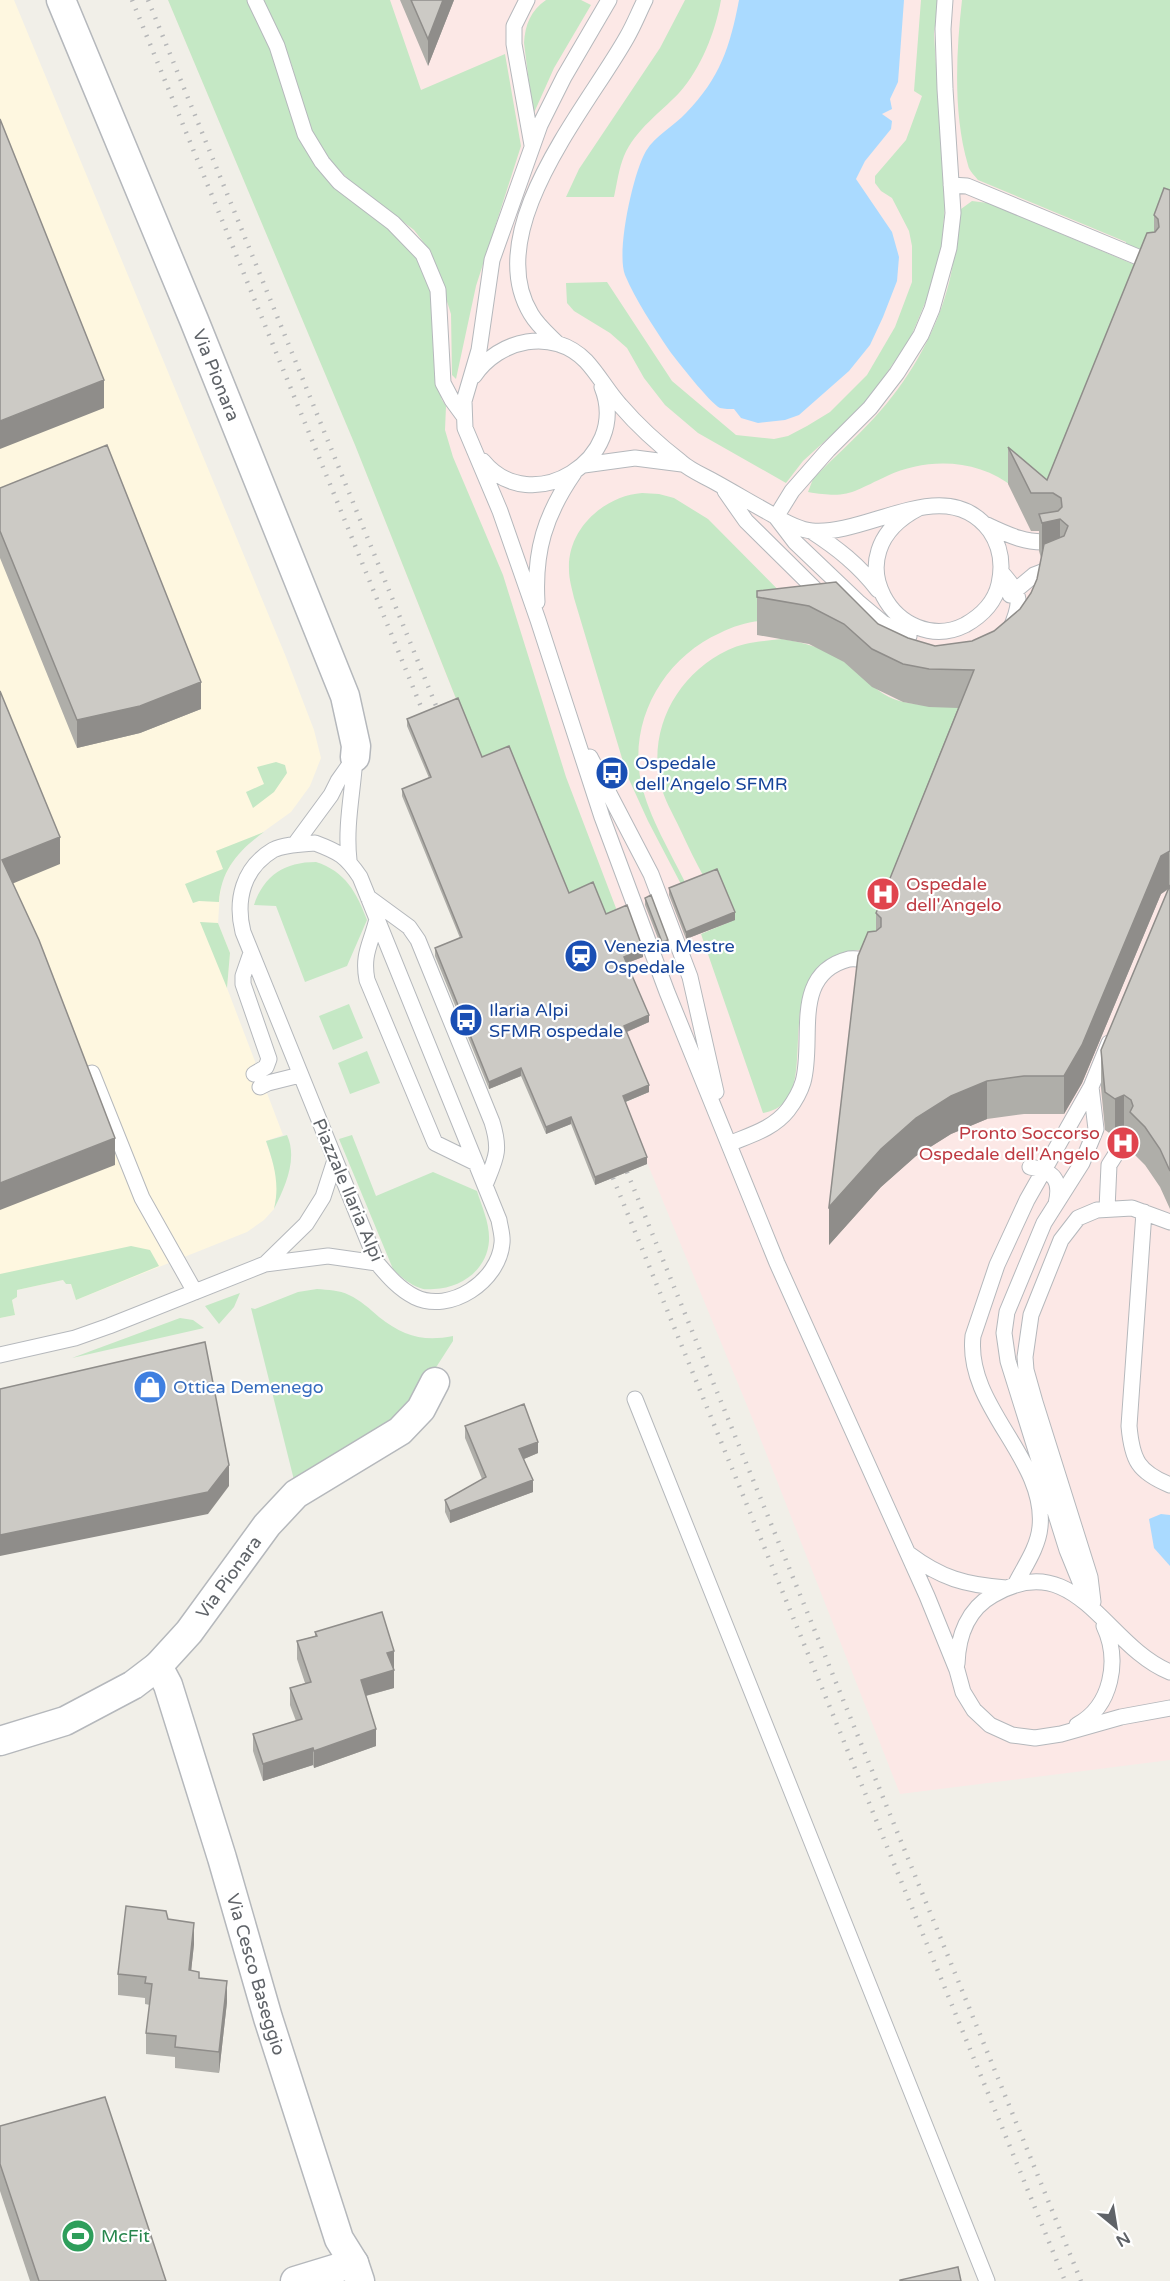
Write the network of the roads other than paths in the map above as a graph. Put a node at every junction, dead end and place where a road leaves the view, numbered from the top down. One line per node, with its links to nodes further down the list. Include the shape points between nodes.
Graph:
1 (61, 0): 37 (street, Via Pionara, via 345,696)
2 (255, 0): 13 (lane, via 277,46 305,134 322,162 339,182 393,223 423,254 438,290 443,383)
3 (527, 0): 7 (lane, via 514,26 514,44)
4 (609, 0): 7 (lane, via 564,77)
5 (645, 0): 10 (lane, via 627,37 539,180 520,237 522,294 530,313)
6 (945, 0): 8 (lane)
7 (532, 147): 12 (lane, via 492,260 479,350)
8 (951, 185): 9 (lane, via 967,186); 19 (lane, via 949,248 921,335 870,408 792,491)
9 (1150, 262)
10 (558, 344): 11 (lane, via 586,361); 12 (lane, via 525,341 506,347 481,365)
11 (599, 379): 15 (lane, via 639,425); 16 (lane, via 605,395 606,427 602,440)
12 (470, 383): 13 (lane)
13 (463, 415): 14 (lane)
14 (470, 443): 16 (lane, via 485,464 513,481 551,482); 30 (lane, via 500,511)
15 (682, 464): 16 (lane, via 635,458); 17 (lane)
16 (579, 469): 30 (lane, via 553,506 542,536 537,561)
17 (722, 486): 19 (lane); 27 (lane, via 746,521)
18 (919, 508): 20 (lane, via 955,507); 21 (lane); 26 (lane, via 902,516 881,543 876,576)
19 (776, 517): 21 (lane); 33 (lane, via 795,542 858,602)
20 (984, 524): 22 (lane, via 1012,537 1041,543); 24 (lane, via 994,537)
21 (811, 531): 26 (lane, via 849,558)
22 (1053, 541)
23 (1058, 566): 25 (lane, via 1034,575)
24 (1002, 573): 25 (lane); 29 (lane, via 991,603)
25 (1017, 590): 29 (lane); 34 (lane, via 1018,611 1009,633)
26 (882, 595): 28 (lane)
27 (839, 612)
28 (895, 613): 31 (lane); 33 (lane)
29 (978, 617): 31 (lane, via 963,626)
30 (538, 620): 36 (lane)
31 (927, 630): 33 (lane)
32 (872, 632): 33 (lane, via 888,638)
33 (909, 636): 35 (lane)
34 (998, 645)
35 (919, 652)
36 (568, 715): 48 (lane, via 646,936); 48 (lane, via 651,874 690,977)
37 (355, 757): 38 (lane); 39 (lane, Via Pionara, via 347,826)
38 (294, 844): 39 (lane, Piazzale Ilaria Alpi, via 315,843); 42 (lane, Piazzale Ilaria Alpi, via 274,850 246,877 239,916)
39 (348, 860): 40 (lane, Piazzale Ilaria Alpi)
40 (368, 897): 41 (lane, Piazzale Ilaria Alpi); 53 (lane, via 409,927 418,940 488,1112 497,1136 498,1153)
41 (377, 920): 51 (lane, Piazzale Ilaria Alpi); 51 (lane, via 365,954 371,991 435,1143)
42 (251, 952): 46 (lane, Piazzale Ilaria Alpi); 46 (lane, via 243,984 269,1059 257,1081)
43 (872, 960): 48 (lane, via 850,959 829,969 813,986 803,1080 797,1096 788,1110 767,1128)
44 (1113, 1034): 47 (lane)
45 (92, 1073): 60 (lane, via 142,1198)
46 (300, 1076): 50 (lane, Piazzale Ilaria Alpi)
47 (1091, 1087): 52 (lane); 54 (lane, via 1096,1129 1082,1163)
48 (727, 1140): 65 (lane, via 806,1328)
49 (1123, 1143): 55 (lane, via 1109,1165)
50 (335, 1160): 58 (lane, Piazzale Ilaria Alpi); 59 (lane, via 323,1197 306,1224)
51 (476, 1163): 53 (lane, Piazzale Ilaria Alpi)
52 (1037, 1169): 54 (lane, via 1052,1175 1057,1184); 66 (lane, via 993,1274 972,1347 982,1389 1033,1484 1039,1508 1036,1544)
53 (485, 1185): 58 (lane, Piazzale Ilaria Alpi, via 499,1220 502,1244 487,1277 475,1288 438,1302 417,1298 397,1286)
54 (1056, 1204): 67 (lane, via 1018,1283 1004,1333 1008,1361 1067,1550)
55 (1107, 1209): 56 (lane, via 1132,1208); 67 (lane, via 1078,1218 1060,1240 1031,1316 1025,1357 1035,1402 1090,1577)
56 (1144, 1212): 57 (lane); 64 (lane, via 1129,1426 1137,1463 1150,1476)
57 (1170, 1222)
58 (377, 1263): 59 (lane, via 328,1256)
59 (265, 1264): 60 (lane)
60 (195, 1292): 61 (lane, via 75,1338)
61 (0, 1355)
62 (435, 1382): 68 (street, Via Pionara, via 421,1409 400,1431 296,1494 267,1525 189,1632)
63 (634, 1399): 76 (lane)
64 (1170, 1485)
65 (908, 1553): 66 (lane, via 952,1579 975,1585); 69 (lane)
66 (1010, 1586): 67 (lane, via 1040,1582 1061,1586); 69 (lane, via 987,1599 972,1614 957,1647)
67 (1095, 1611): 70 (lane, via 1140,1654); 72 (lane, via 1110,1639 1112,1676 1096,1709)
68 (158, 1666): 73 (street, Via Pionara, via 133,1685 74,1716); 74 (street, Via Cesco Baseggio, via 168,1685 339,2239)
69 (957, 1670): 72 (lane, via 968,1701 990,1725 1012,1735 1035,1738)
70 (1170, 1672)
71 (1170, 1708): 72 (lane)
72 (1061, 1734)
73 (0, 1741)
74 (357, 2272): 75 (street)
75 (296, 2281)
76 (987, 2281)

